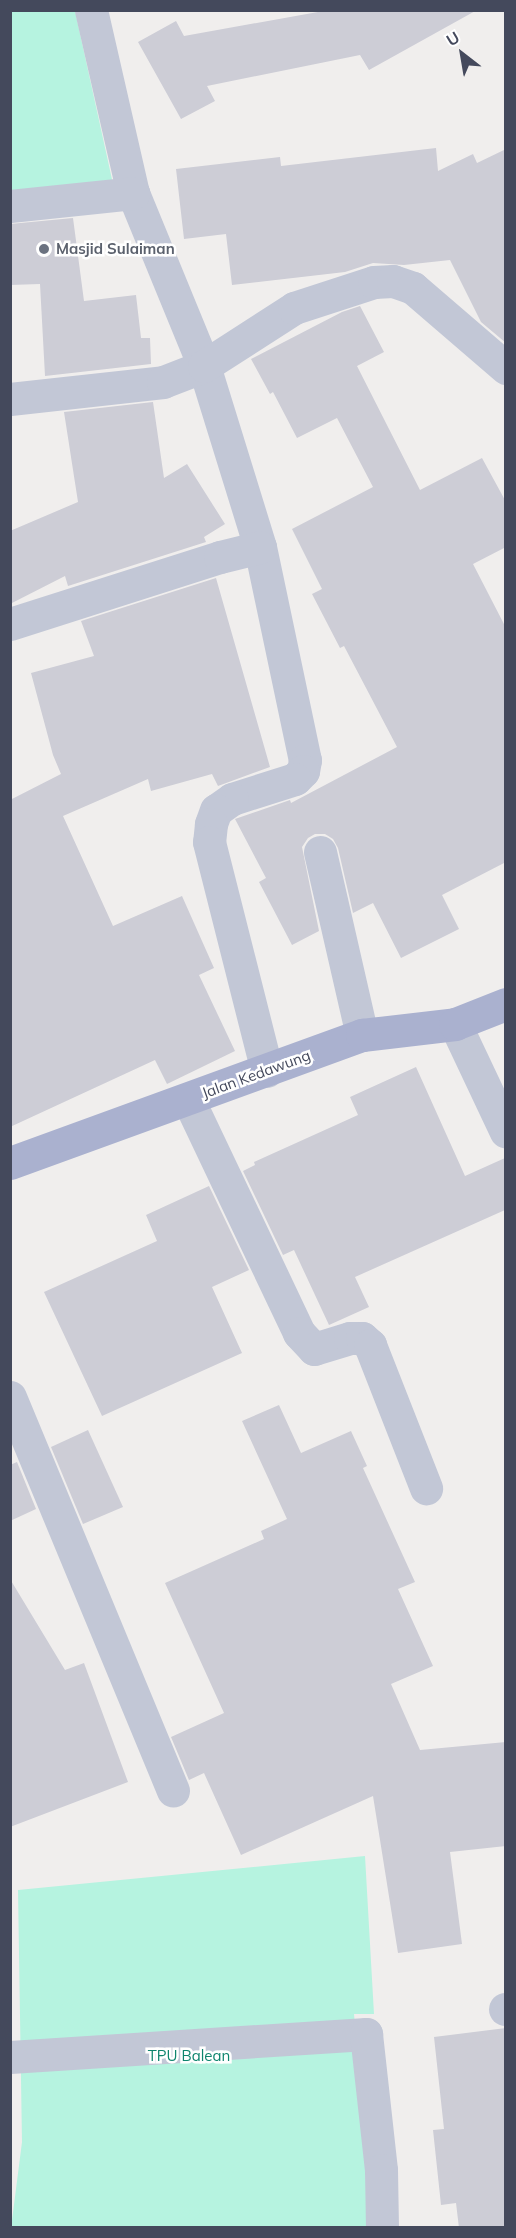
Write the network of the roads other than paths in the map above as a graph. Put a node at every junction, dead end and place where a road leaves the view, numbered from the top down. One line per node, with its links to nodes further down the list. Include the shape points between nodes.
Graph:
1 (91, 10): 2 (street)
2 (134, 193): 3 (street); 4 (street)
3 (10, 206)
4 (204, 366): 5 (street, via 294,308 374,282 393,281 413,288); 6 (street, via 163,382); 7 (street)
5 (506, 368)
6 (10, 399)
7 (260, 547): 8 (street); 13 (street, via 305,760 303,771 295,779 232,799 216,810 209,842)
8 (10, 624)
9 (320, 852): 12 (street)
10 (506, 1004): 11 (main road, Jalan Kedawung)
11 (455, 1024): 12 (main road, Jalan Kedawung); 15 (street)
12 (362, 1035): 13 (main road, Jalan Kedawung)
13 (267, 1071): 14 (main road, Jalan Kedawung)
14 (188, 1099): 16 (main road, Jalan Kedawung); 18 (street, via 298,1333 314,1349 350,1338 362,1338 370,1345)
15 (506, 1132)
16 (10, 1163)
17 (10, 1397): 19 (street)
18 (426, 1488)
19 (173, 1791)
20 (10, 2057): 21 (street, via 366,2034 381,2170)
21 (382, 2228)

